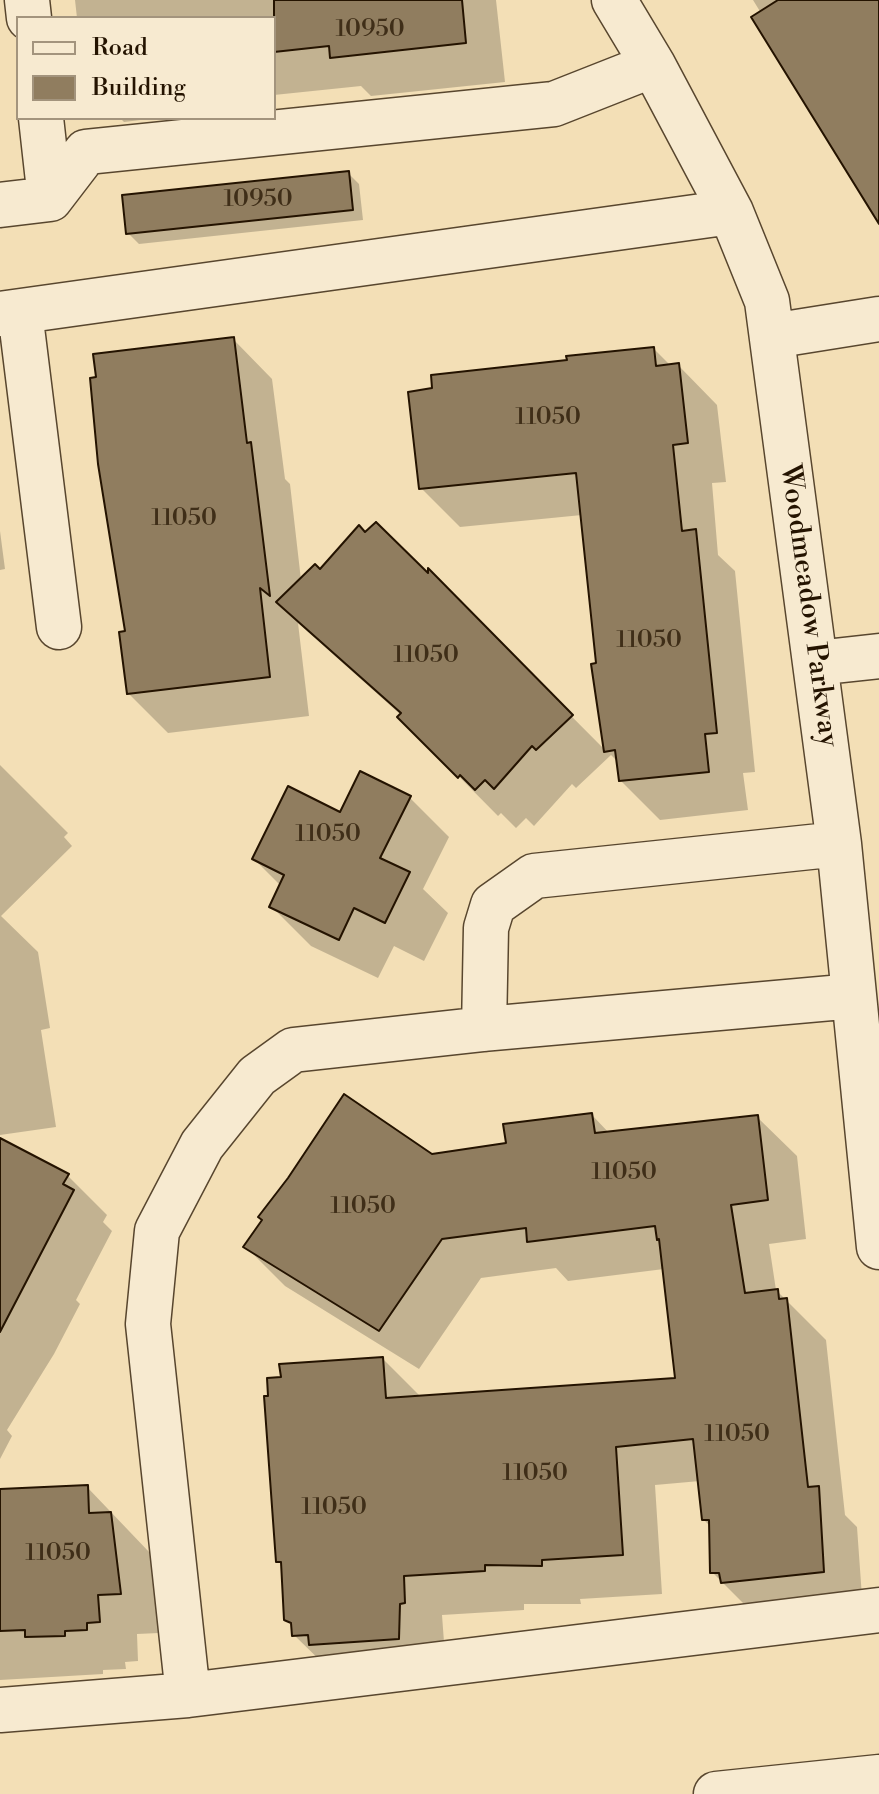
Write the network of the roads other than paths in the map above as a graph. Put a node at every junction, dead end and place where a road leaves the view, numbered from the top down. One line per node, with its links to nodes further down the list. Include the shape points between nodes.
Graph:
1 (614, 0): 2 (street, Woodmeadow Parkway)
2 (653, 65): 4 (street, via 554,104 86,152); 6 (street, Woodmeadow Parkway)
3 (41, 120): 4 (street)
4 (50, 199): 5 (street)
5 (0, 205)
6 (731, 212): 7 (street); 9 (street, Woodmeadow Parkway, via 767,301)
7 (10, 313): 10 (street)
8 (879, 319): 9 (street)
9 (772, 336): 12 (street, Woodmeadow Parkway)
10 (59, 627)
11 (879, 656): 12 (street)
12 (816, 663): 13 (street, Woodmeadow Parkway)
13 (839, 844): 14 (street, Woodmeadow Parkway); 15 (street, via 534,876 493,905 486,928)
14 (854, 996): 15 (street); 16 (street, Woodmeadow Parkway)
15 (484, 1029): 18 (street, via 293,1050 257,1076 202,1145 157,1231 148,1324)
16 (879, 1247)
17 (879, 1610): 18 (street)
18 (188, 1695): 19 (street)
19 (0, 1710)
20 (879, 1777): 21 (street)
21 (716, 1794)

